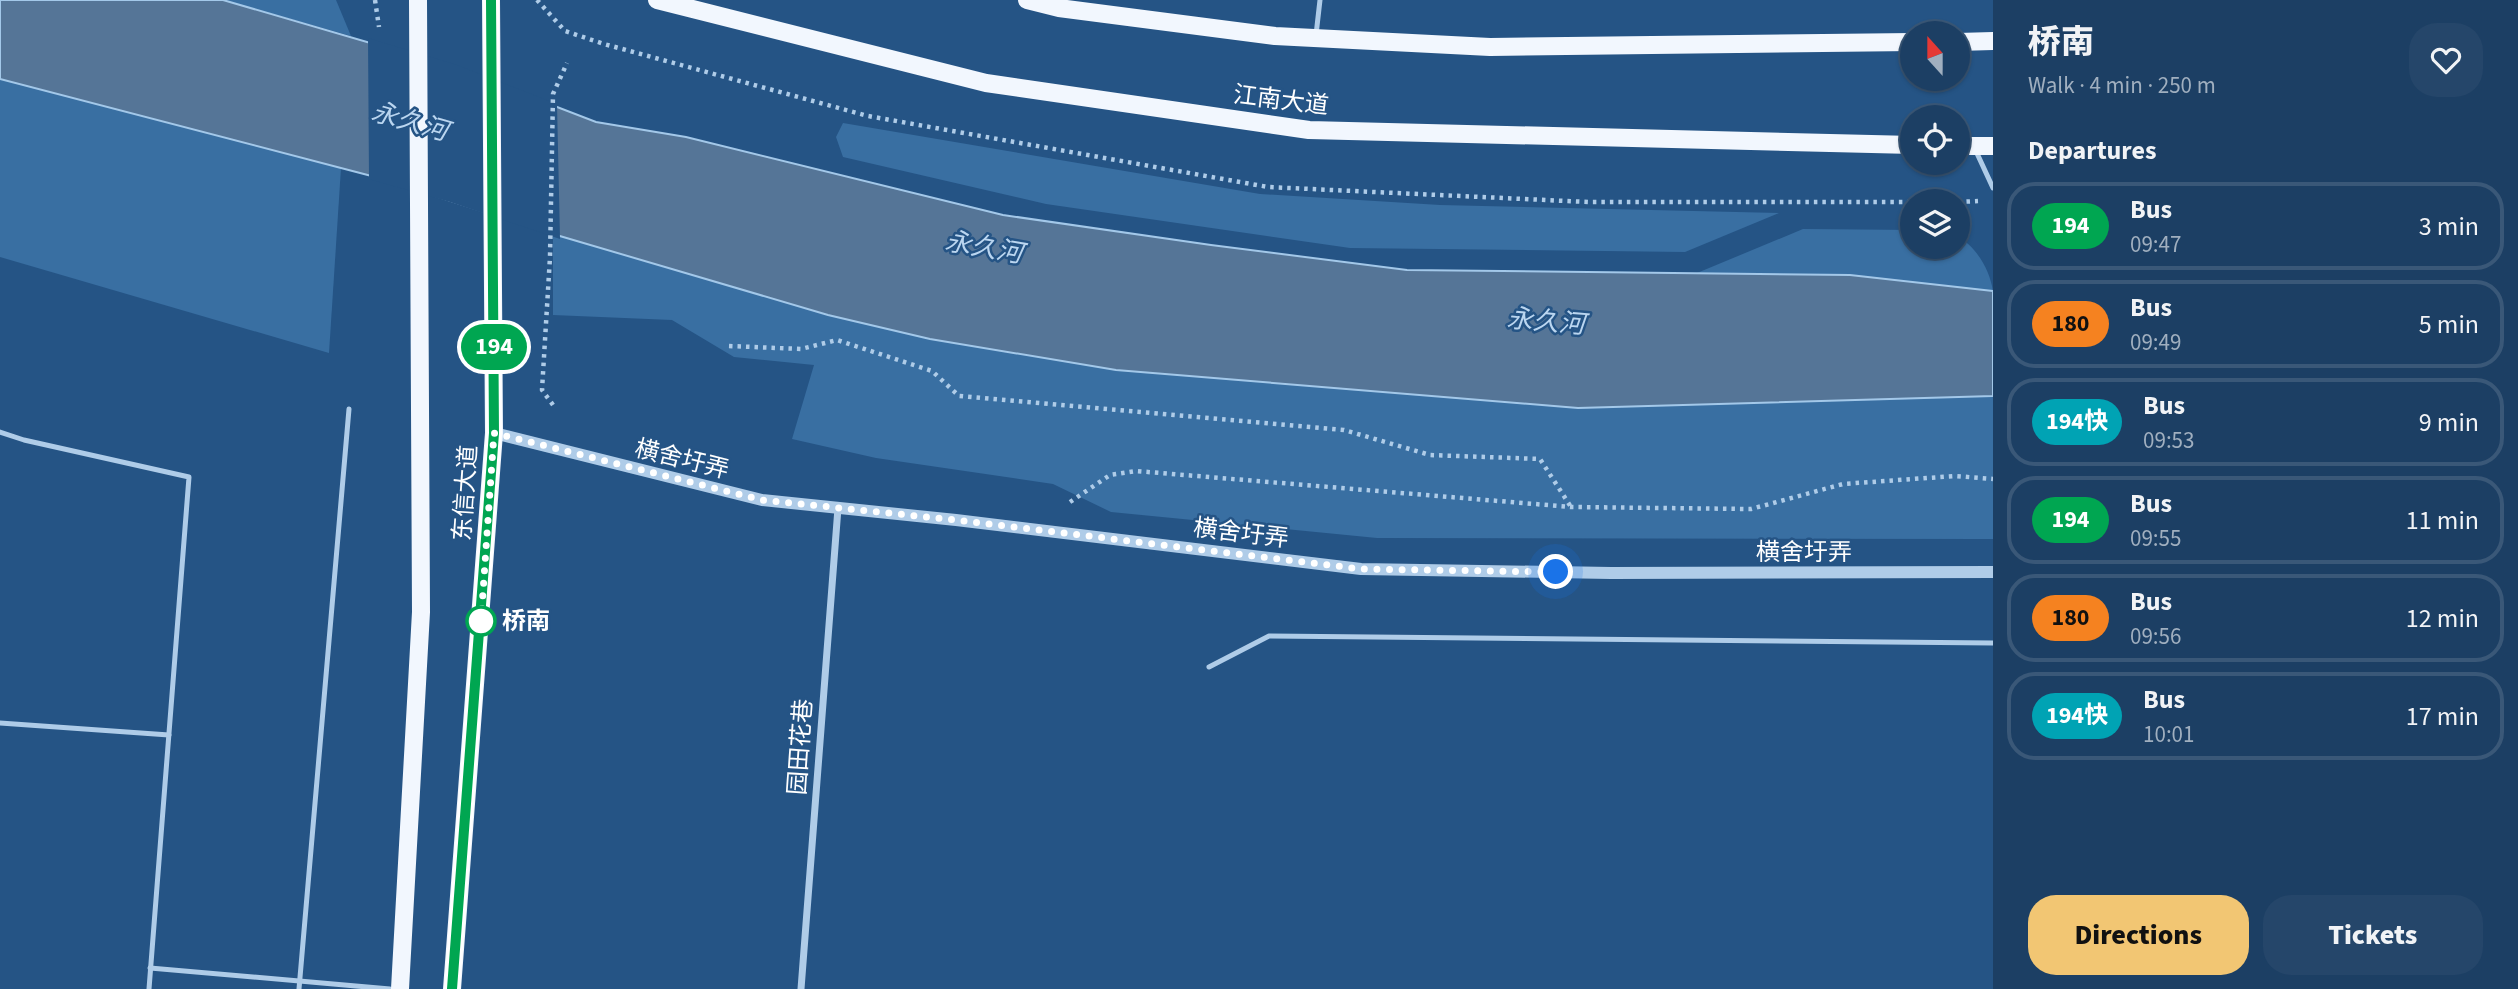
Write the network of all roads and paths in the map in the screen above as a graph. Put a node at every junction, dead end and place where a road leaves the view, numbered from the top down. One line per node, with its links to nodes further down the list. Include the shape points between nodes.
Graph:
1 (375, 0): 8 (path)
2 (418, 0): 39 (main road, 东信大道, via 421,612)
3 (491, 0): 24 (main road, 东信大道)
4 (537, 0): 19 (path, via 565,31 869,116 1268,187 1588,202)
5 (657, 0): 14 (main road, 江南大道, via 986,83 1309,130)
6 (1027, 0): 9 (main road, via 1059,8)
7 (1320, 0): 9 (lane)
8 (379, 27)
9 (1315, 38): 11 (main road, via 1490,47)
10 (1993, 41): 12 (main road)
11 (1900, 42)
12 (1970, 42)
13 (567, 63): 21 (path, via 553,94 542,390)
14 (1900, 145)
15 (1970, 146): 16 (main road)
16 (1993, 146)
17 (1970, 152): 18 (lane)
18 (1993, 188)
19 (1900, 202)
20 (729, 346): 27 (path, via 801,349 837,340 932,371 959,396 1344,430 1430,455 1540,459)
21 (554, 405)
22 (349, 409): 35 (lane)
23 (0, 432): 33 (lane, via 189,477)
24 (494, 433): 28 (street, 横舍圩弄, via 762,500); 40 (main road, 东信大道)
25 (1993, 479): 27 (path, via 1955,476 1843,484 1751,509)
26 (1070, 502): 27 (path, via 1110,475 1136,471)
27 (1572, 507)
28 (838, 508): 29 (street, 横舍圩弄, via 1361,569); 41 (street, 园田花巷)
29 (1993, 572)
30 (1993, 643): 31 (lane, via 1269,636)
31 (1209, 667)
32 (0, 723): 33 (lane)
33 (169, 735): 34 (lane)
34 (150, 968): 35 (lane); 36 (lane)
35 (299, 981): 37 (lane); 38 (lane)
36 (149, 989)
37 (299, 989)
38 (390, 989)
39 (400, 989)
40 (452, 989)
41 (802, 989)

